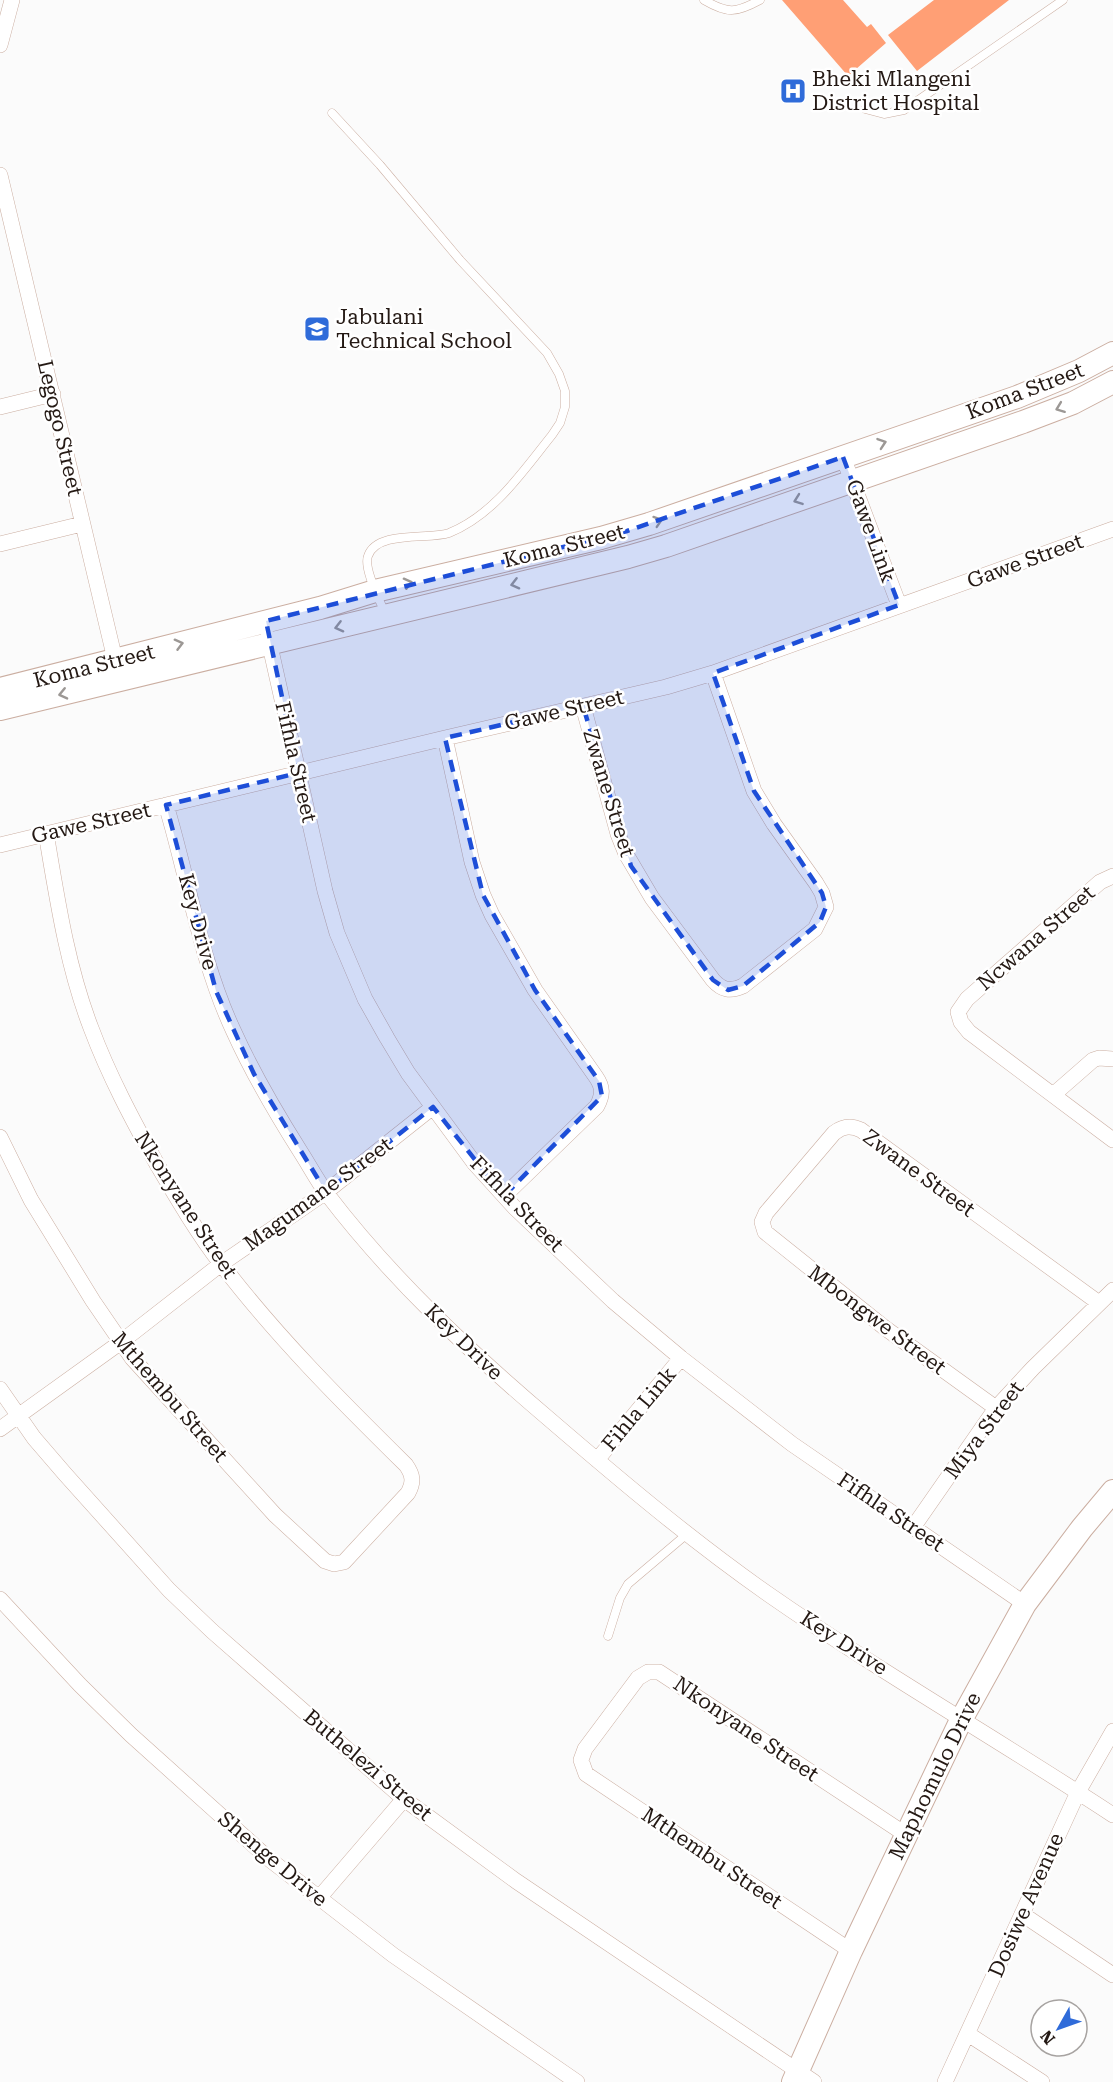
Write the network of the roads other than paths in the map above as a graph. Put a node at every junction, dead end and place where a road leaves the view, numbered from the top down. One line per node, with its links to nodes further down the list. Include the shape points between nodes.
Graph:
1 (12, 0): 5 (street)
2 (704, 0): 3 (lane, via 731,12)
3 (760, 0)
4 (1063, 0): 6 (lane, via 904,110 884,114)
5 (0, 45)
6 (866, 109)
7 (332, 113): 18 (lane, via 547,353 565,391 565,407 552,435 480,516 448,533 407,536 371,551 367,561)
8 (0, 174): 11 (street, Legogo Street)
9 (1113, 353): 13 (main road, Koma Street, one-way to 9, via 1017,397)
10 (1113, 382): 14 (main road, Koma Street, one-way to 14, via 1023,422)
11 (53, 394): 12 (street); 15 (street, Legogo Street)
12 (0, 407)
13 (843, 457): 14 (street, Gawe Link); 18 (main road, Koma Street, one-way to 13, via 627,531)
14 (853, 480): 19 (street, Gawe Link); 20 (main road, Koma Street, one-way to 20, via 637,554)
15 (82, 524): 17 (street); 23 (street, Legogo Street)
16 (1113, 529): 19 (street, Gawe Street)
17 (0, 544)
18 (375, 591): 20 (lane); 21 (main road, Koma Street)
19 (899, 605): 24 (street, Gawe Street)
20 (386, 615): 22 (main road, Koma Street, one-way to 22)
21 (266, 621): 22 (street, Fifhla Street); 23 (main road, Koma Street, one-way to 21)
22 (269, 644): 23 (main road, Koma Street); 29 (street, Fifhla Street)
23 (117, 671): 25 (main road, Koma Street); 27 (main road, Koma Street, one-way to 27)
24 (713, 673): 26 (street, Gawe Street); 26 (street, Zwane Street, via 754,791 816,883 826,908 815,929 742,986 728,990 712,980 631,866 618,834)
25 (0, 688)
26 (583, 706): 28 (street, Gawe Street)
27 (0, 709)
28 (444, 738): 29 (street, Gawe Street); 40 (street, via 472,862 492,915 535,990 602,1089 597,1106)
29 (298, 773): 30 (street, Gawe Street); 36 (street, Fifhla Street, via 337,933 365,999 408,1073)
30 (166, 805): 31 (street, Gawe Street); 39 (street, Key Drive, via 216,991 254,1074)
31 (46, 833): 32 (street, Gawe Street); 42 (street, Nkonyane Street, via 68,946 90,1026 130,1117)
32 (0, 845)
33 (1113, 876): 35 (street, Ncwana Street, via 1100,882 959,1008 958,1017 969,1032)
34 (1113, 1059): 35 (street, via 1093,1060)
35 (1053, 1095): 38 (street)
36 (433, 1107): 39 (street, Magumane Street); 40 (street, Fifhla Street)
37 (0, 1137): 45 (street, Mthembu Street, via 31,1200)
38 (1113, 1140)
39 (326, 1192): 42 (street, Magumane Street); 51 (street, Key Drive, via 441,1322)
40 (504, 1196): 46 (street, Fifhla Street, via 613,1302)
41 (763, 1228): 44 (street, Zwane Street, via 766,1213 834,1133 855,1127); 48 (street, Mbongwe Street, via 774,1241 885,1328)
42 (221, 1264): 45 (street, Magumane Street); 55 (street, Nkonyane Street, via 270,1323 412,1475 408,1493)
43 (1113, 1290): 44 (street, Miya Street)
44 (1099, 1303): 48 (street, Miya Street)
45 (120, 1342): 49 (street, Magumane Street); 55 (street, Mthembu Street, via 275,1515 325,1562)
46 (681, 1358): 51 (street, Fihla Link); 53 (street, Fifhla Street, via 801,1450)
47 (0, 1389): 49 (street, Buthelezi Street)
48 (996, 1408): 53 (street, Miya Street)
49 (17, 1415): 50 (street, Magumane Street); 63 (street, Buthelezi Street, via 169,1590)
50 (0, 1429)
51 (597, 1460): 54 (street, Key Drive)
52 (1113, 1491): 57 (main road, Maphomulo Drive)
53 (914, 1526): 57 (street, Fifhla Street)
54 (687, 1534): 58 (lane, via 628,1584); 59 (street, Key Drive, via 769,1595)
55 (338, 1564)
56 (0, 1599): 66 (street, Shenge Drive, via 131,1735)
57 (1025, 1604): 59 (main road, Maphomulo Drive)
58 (608, 1636)
59 (961, 1719): 62 (street, Key Drive); 65 (main road, Maphomulo Drive)
60 (1113, 1731): 62 (street, Dosiwe Avenue)
61 (581, 1760): 65 (street, Nkonyane Street, via 635,1681 648,1672 659,1672); 68 (street, Mthembu Street, via 582,1768 590,1776)
62 (1078, 1792): 64 (street, Key Drive); 67 (street, Dosiwe Avenue)
63 (404, 1799): 66 (street); 71 (street, Buthelezi Street)
64 (1113, 1815)
65 (905, 1834): 68 (main road, Maphomulo Drive)
66 (318, 1898): 72 (street, Shenge Drive, via 393,1955)
67 (1022, 1914): 69 (street); 70 (street, Dosiwe Avenue)
68 (851, 1951): 71 (main road, Maphomulo Drive)
69 (1113, 1975)
70 (968, 2034): 73 (street, Dosiwe Avenue); 74 (street)
71 (802, 2078)
72 (577, 2082)
73 (945, 2082)
74 (1042, 2082)

